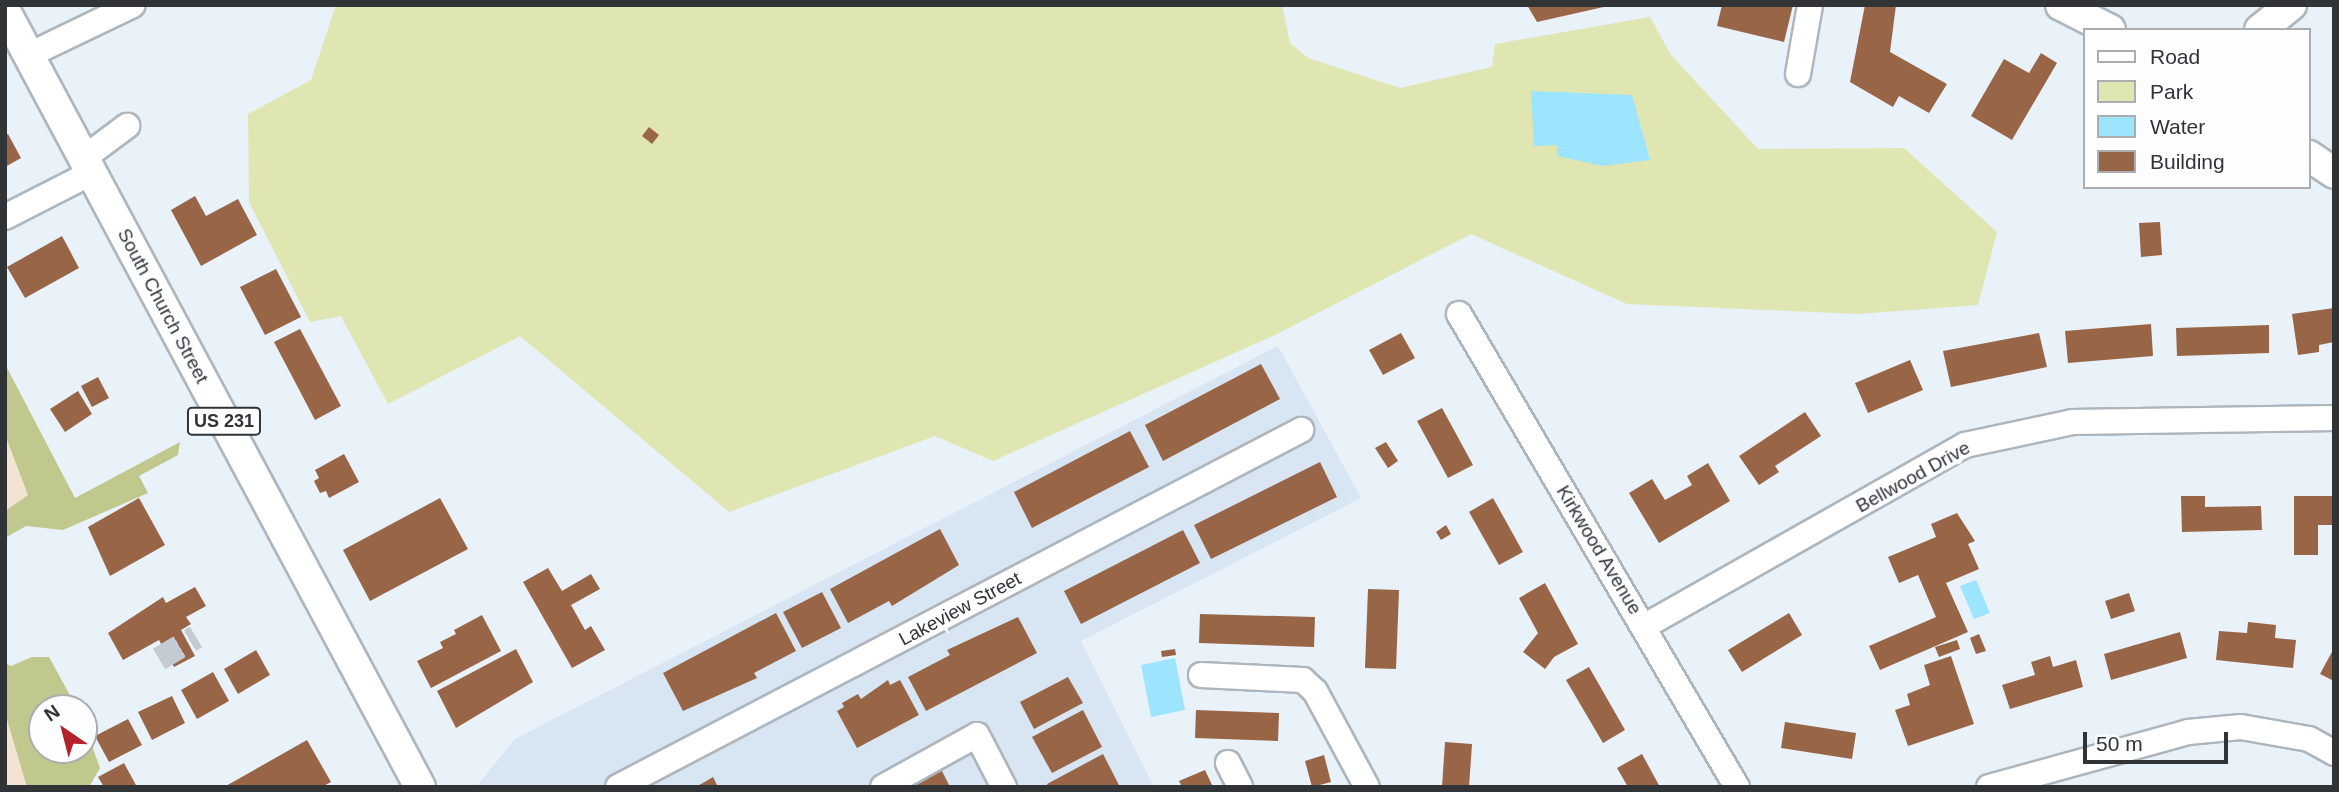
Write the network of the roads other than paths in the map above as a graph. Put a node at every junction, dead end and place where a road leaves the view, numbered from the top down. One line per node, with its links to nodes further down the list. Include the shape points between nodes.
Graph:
1 (133, 5): 8 (street)
2 (1810, 5): 9 (street)
3 (2061, 5): 6 (main road)
4 (2291, 5): 7 (main road)
5 (5, 11): 8 (main road, South Church Street / US 231)
6 (2106, 28)
7 (2262, 28)
8 (29, 55): 12 (main road, South Church Street / US 231)
9 (1798, 74)
10 (127, 126): 12 (street)
11 (2311, 157): 13 (main road)
12 (87, 166): 14 (street); 22 (main road, South Church Street / US 231)
13 (2334, 173)
14 (5, 217)
15 (1459, 314): 18 (street, Kirkwood Avenue)
16 (2334, 418): 18 (street, Bellwood Drive, via 2072,422 1965,445)
17 (1301, 430): 23 (street, Lakeview Street)
18 (1645, 626): 28 (street, Kirkwood Avenue)
19 (1201, 675): 27 (street, via 1303,680 1315,691)
20 (2334, 753): 29 (street, via 2309,739 2241,727 2188,732)
21 (1228, 763): 26 (street)
22 (420, 787)
23 (618, 787)
24 (883, 787): 25 (street, via 977,735)
25 (1004, 787)
26 (1240, 787)
27 (1367, 787)
28 (1737, 787)
29 (1989, 787)

